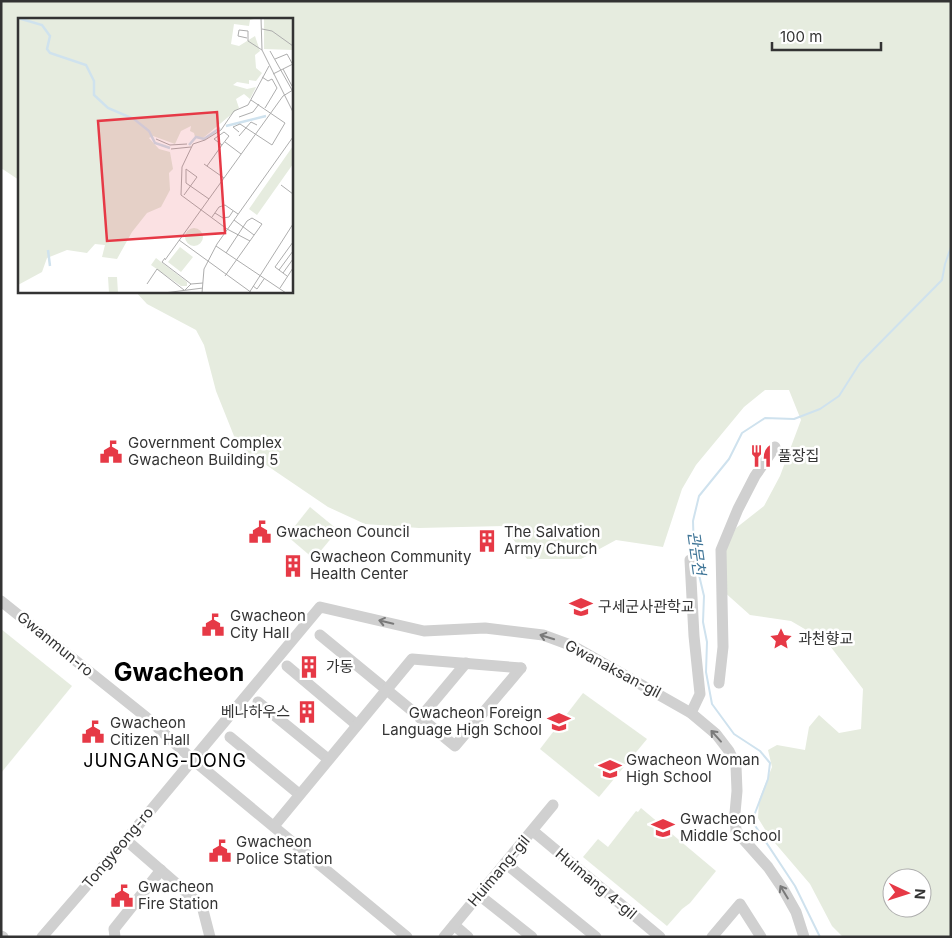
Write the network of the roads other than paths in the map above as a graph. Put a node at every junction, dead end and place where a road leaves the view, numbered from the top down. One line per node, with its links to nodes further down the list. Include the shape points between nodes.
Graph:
1 (775, 447): 7 (street, via 755,476 721,550 723,647)
2 (690, 560): 10 (street, via 700,694)
3 (1, 601): 14 (street, Gwanmun-ro, via 146,717)
4 (320, 635): 8 (street)
5 (466, 663): 8 (street, via 412,660); 11 (street); 11 (street, via 521,668 455,746)
6 (287, 666): 12 (street)
7 (719, 683)
8 (386, 690): 11 (street); 12 (street)
9 (258, 702): 15 (street)
10 (691, 713): 14 (street, Gwanaksan-gil, one-way to 14, via 573,646 543,635 485,628 424,631 320,606); 36 (street, Gwanaksan-gil, one-way to 10, via 796,912 783,889 736,831 736,766 729,751 716,734)
11 (420, 718)
12 (357, 725): 15 (street)
13 (230, 737): 16 (street)
14 (192, 759): 18 (street, Gwanmun-ro); 20 (street, Tongyeong-ro)
15 (328, 759): 16 (street)
16 (299, 794): 18 (street)
17 (553, 805): 19 (street, Huimang-gil)
18 (274, 826): 28 (street, Gwanmun-ro)
19 (533, 831): 21 (street, Huimang-gil); 33 (street, Huimang 4-gil)
20 (126, 840): 22 (street); 25 (street, Tongyeong-ro)
21 (506, 863): 23 (street, Huimang-gil); 32 (street)
22 (161, 870): 26 (street, via 114,929); 27 (street, via 202,906)
23 (479, 895): 24 (street, Huimang-gil); 31 (street)
24 (454, 925): 29 (street, Huimang-gil); 30 (street)
25 (42, 937)
26 (114, 937)
27 (210, 937)
28 (407, 937)
29 (444, 937)
30 (468, 937)
31 (532, 937)
32 (596, 937)
33 (660, 937)
34 (712, 937): 35 (street, via 740,904)
35 (761, 937)
36 (804, 937)

